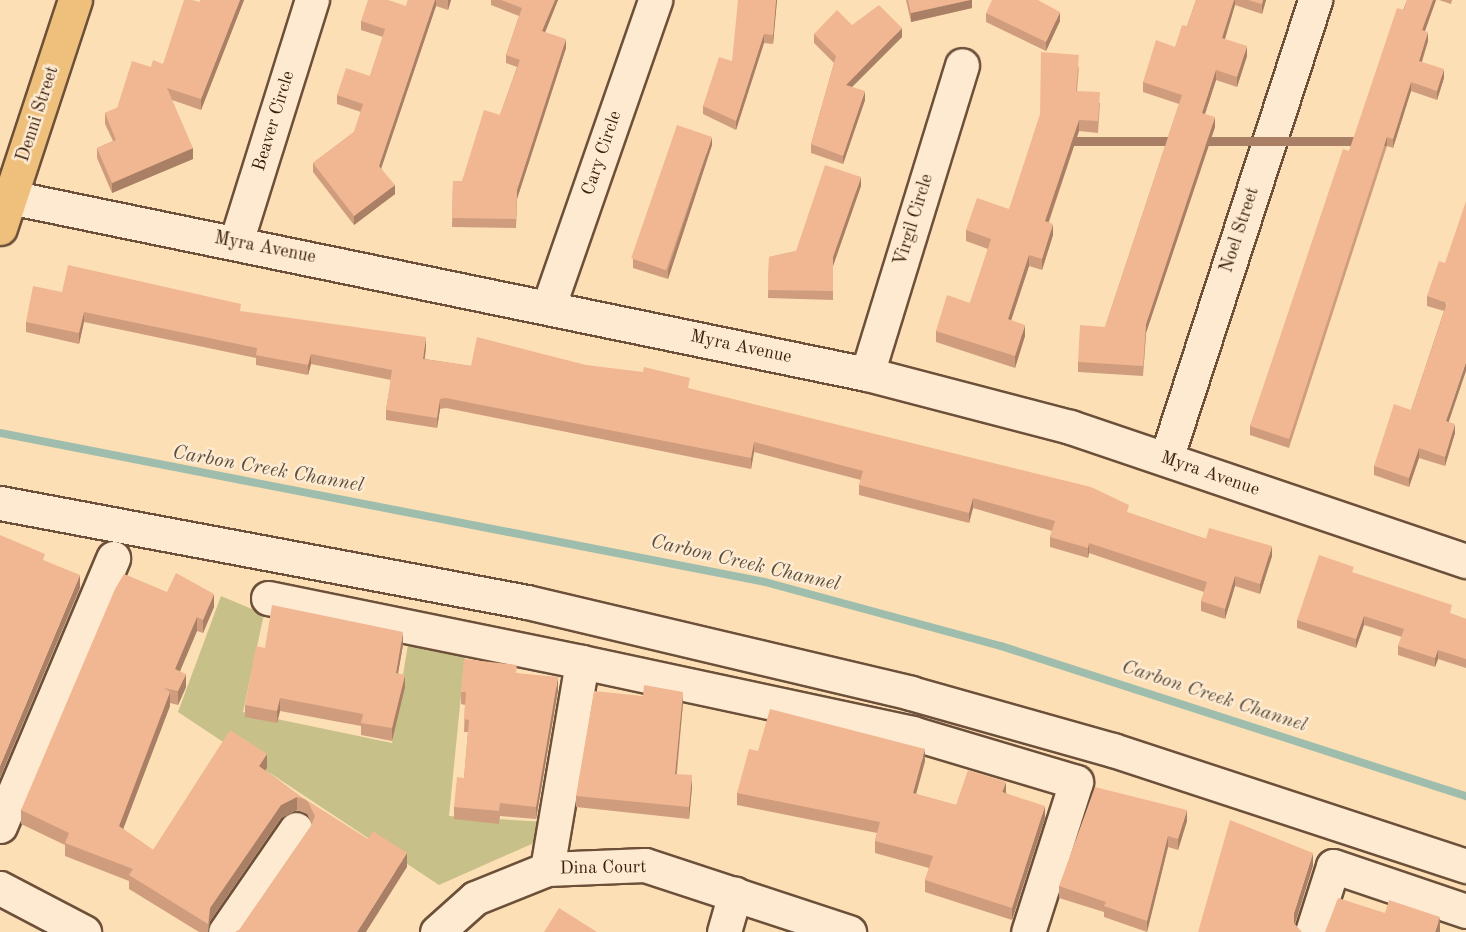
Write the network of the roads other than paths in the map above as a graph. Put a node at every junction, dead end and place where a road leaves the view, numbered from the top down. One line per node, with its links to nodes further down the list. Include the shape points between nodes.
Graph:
1 (75, 0): 6 (main road, Denni Street)
2 (312, 0): 8 (street, Beaver Circle)
3 (655, 0): 9 (street, Cary Circle)
4 (1315, 0): 11 (street, Noel Street)
5 (962, 66): 10 (street, Virgil Circle)
6 (5, 196): 7 (main road, Denni Street); 8 (street, Myra Avenue)
7 (0, 228)
8 (236, 242): 9 (street, Myra Avenue)
9 (549, 305): 10 (street, Myra Avenue)
10 (867, 374): 11 (street, Myra Avenue, via 1070,427)
11 (1166, 459): 14 (street, Myra Avenue)
12 (0, 503): 19 (street, via 527,602 910,693 1113,750)
13 (113, 558): 17 (street)
14 (1466, 561)
15 (268, 598): 16 (street)
16 (582, 662): 20 (street); 29 (street, via 912,733 1076,782)
17 (0, 826)
18 (296, 829): 25 (street)
19 (1466, 866)
20 (547, 869): 22 (street, Dina Court, via 645,865); 26 (street, Dina Court, via 475,898)
21 (0, 888): 24 (street)
22 (735, 894): 27 (street); 28 (street, Dina Court)
23 (1466, 910): 30 (street, via 1333,866)
24 (84, 932)
25 (225, 932)
26 (437, 932)
27 (724, 932)
28 (849, 932)
29 (1028, 932)
30 (1312, 932)

